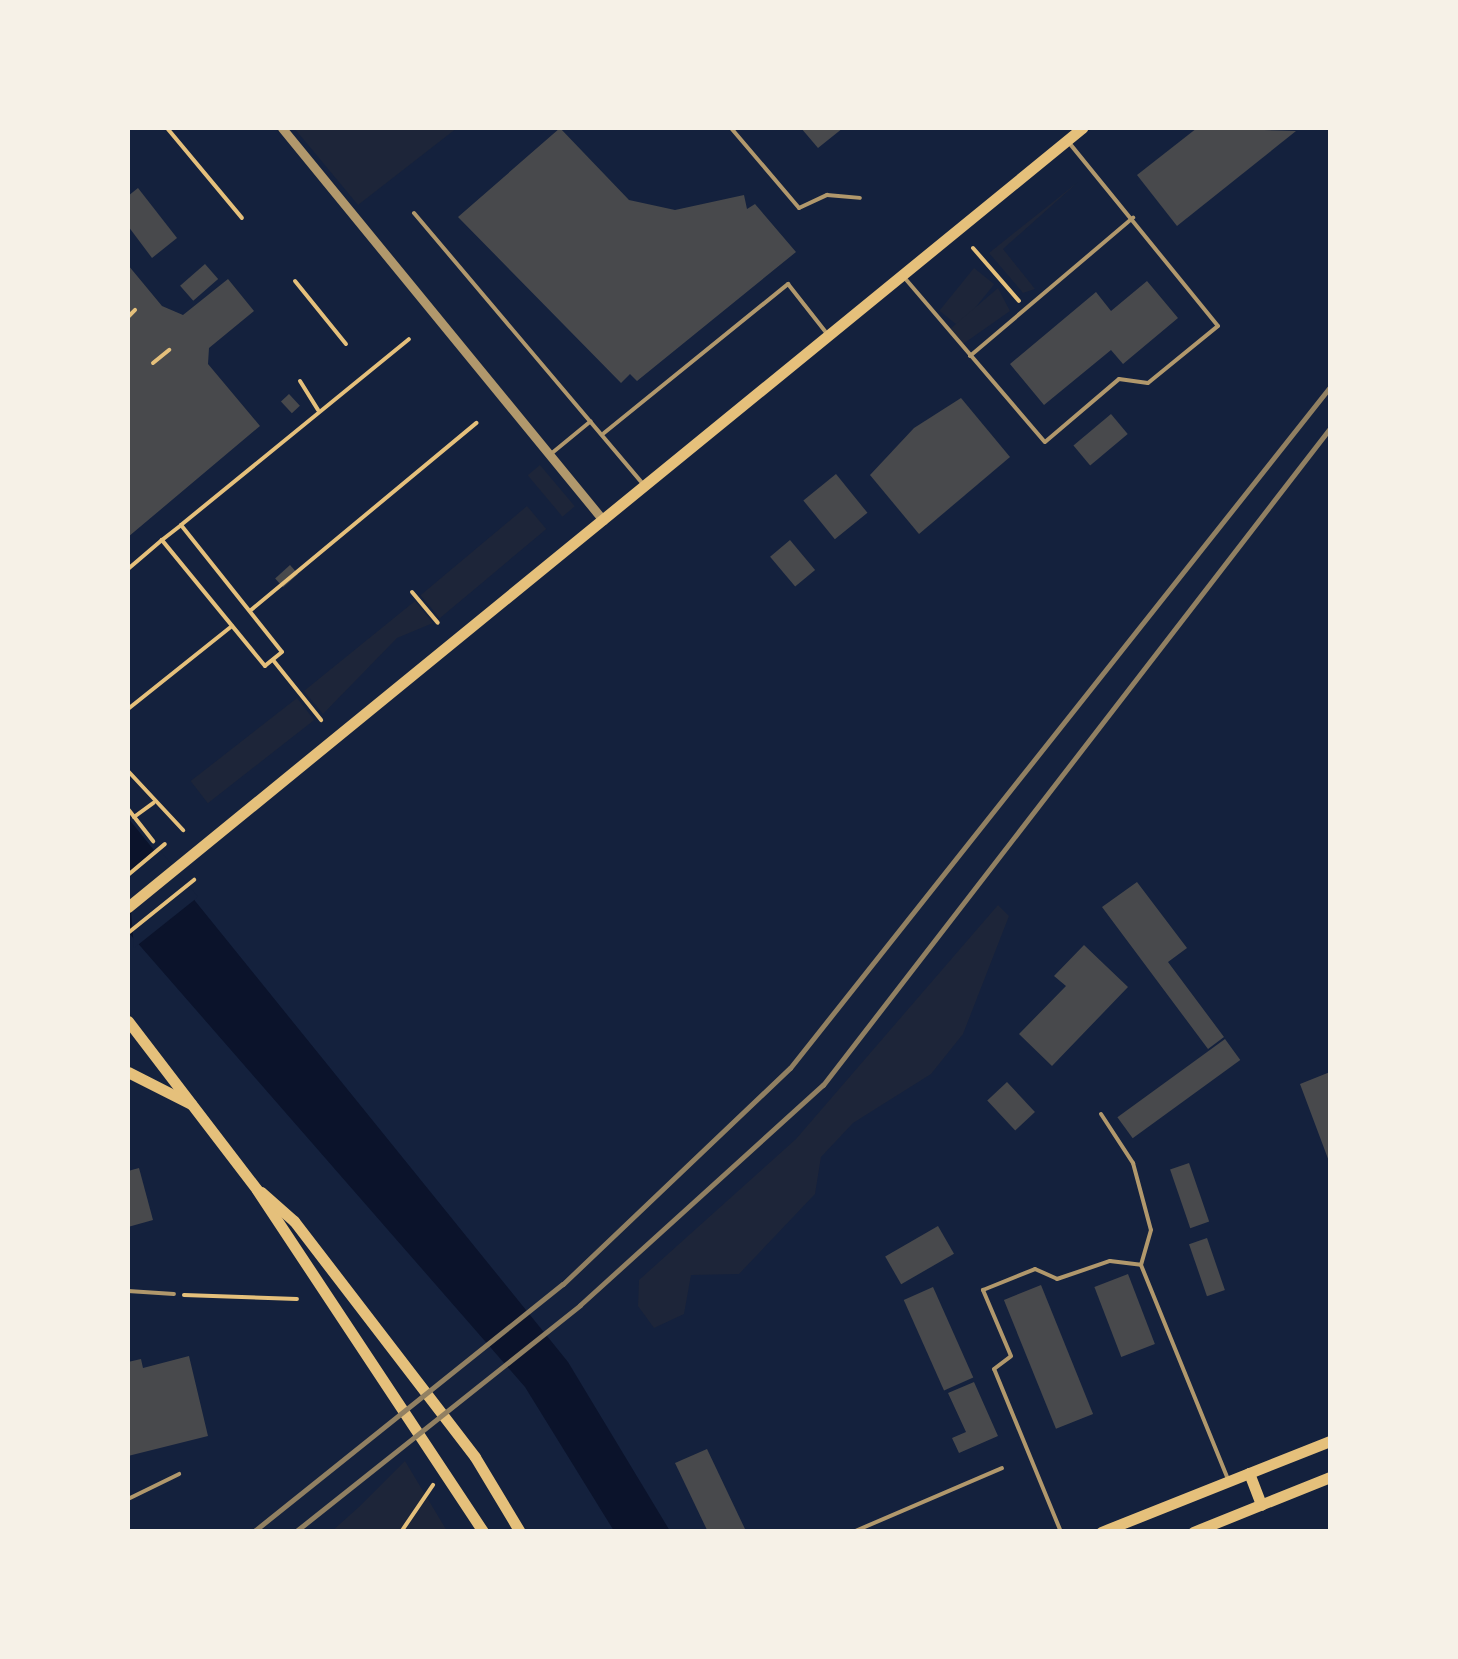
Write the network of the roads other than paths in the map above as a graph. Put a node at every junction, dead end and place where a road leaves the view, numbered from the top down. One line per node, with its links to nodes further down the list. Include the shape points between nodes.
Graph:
1 (282, 128): 13 (street)
2 (732, 128): 5 (lane, via 799,208 827,195)
3 (1082, 128): 4 (main road)
4 (1066, 140): 7 (lane); 8 (main road)
5 (860, 198)
6 (414, 213): 11 (lane)
7 (1133, 218): 10 (lane); 10 (lane, via 1218,326 1148,383 1119,379 1045,442)
8 (901, 274): 9 (main road); 10 (lane)
9 (828, 334): 12 (lane, via 788,284); 14 (main road)
10 (970, 356)
11 (591, 421): 12 (lane); 13 (lane)
12 (602, 434): 14 (lane)
13 (550, 455): 15 (street)
14 (644, 486): 15 (main road)
15 (603, 520): 16 (main road)
16 (128, 907)
17 (128, 1021): 19 (main road)
18 (128, 1072): 19 (main road)
19 (194, 1106): 21 (main road)
20 (1101, 1114): 22 (lane, via 1138,1180 1151,1230)
21 (257, 1190): 33 (main road); 34 (main road, via 294,1221 475,1457)
22 (1142, 1265): 30 (lane); 36 (lane, via 1110,1260 1058,1279 1035,1270 983,1290 1011,1356 994,1369)
23 (128, 1291): 24 (lane)
24 (174, 1294)
25 (1330, 1441): 28 (main road)
26 (1002, 1468): 35 (lane)
27 (179, 1474): 31 (lane)
28 (1249, 1474): 30 (main road); 32 (main road)
29 (1330, 1477): 32 (main road)
30 (1229, 1481): 37 (main road)
31 (128, 1499)
32 (1261, 1504): 38 (main road)
33 (483, 1532)
34 (520, 1532)
35 (852, 1532)
36 (1060, 1532)
37 (1102, 1532)
38 (1193, 1532)

